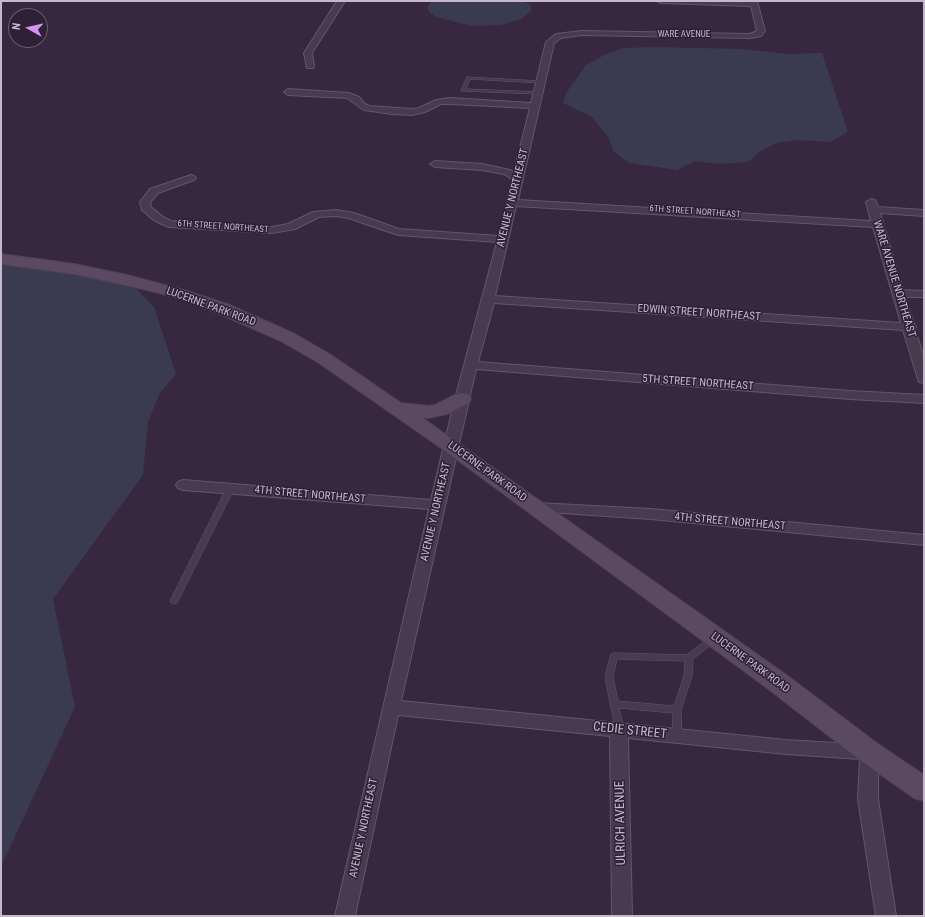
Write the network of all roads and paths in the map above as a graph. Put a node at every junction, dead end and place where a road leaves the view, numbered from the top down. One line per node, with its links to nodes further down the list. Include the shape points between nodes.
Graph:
1 (341, 1): 5 (street, via 308,53)
2 (661, 1): 3 (street)
3 (754, 2): 4 (street, WARE AVENUE, via 762,31 750,36)
4 (573, 33): 6 (street, AVENUE Y NORTHEAST, via 552,40)
5 (310, 66)
6 (540, 82): 8 (street, AVENUE Y NORTHEAST); 8 (lane, via 468,78 463,90)
7 (288, 92): 9 (street, via 349,96 367,108 392,111 412,112 439,102 450,101)
8 (538, 93): 9 (street, AVENUE Y NORTHEAST)
9 (535, 106): 12 (street, AVENUE Y NORTHEAST)
10 (435, 164): 12 (street, via 482,167 507,172)
11 (191, 178): 16 (street, 6TH STREET NORTHEAST, via 154,191 145,202 146,208 169,224 272,230 291,227 317,214 336,214 350,215 398,232)
12 (517, 178): 13 (street, AVENUE Y NORTHEAST)
13 (512, 203): 15 (street, 6TH STREET NORTHEAST); 16 (street, AVENUE Y NORTHEAST)
14 (924, 213): 15 (street, WARE AVENUE NORTHEAST, via 872,206)
15 (878, 224): 18 (street, WARE AVENUE NORTHEAST)
16 (502, 239): 20 (street, AVENUE Y NORTHEAST)
17 (1, 259): 26 (main road, LUCERNE PARK ROAD, via 74,269 121,279 181,294 221,308 287,337 325,359)
18 (899, 293): 19 (street); 21 (street, WARE AVENUE NORTHEAST)
19 (924, 294)
20 (489, 299): 21 (street, EDWIN STREET NORTHEAST); 22 (street, AVENUE Y NORTHEAST)
21 (910, 327): 23 (street, WARE AVENUE NORTHEAST)
22 (471, 365): 24 (street, AVENUE Y NORTHEAST); 25 (street, 5TH STREET NORTHEAST)
23 (924, 379)
24 (462, 399): 26 (main road, via 440,410 428,412); 27 (street, AVENUE Y NORTHEAST)
25 (924, 399)
26 (394, 407): 27 (main road, LUCERNE PARK ROAD)
27 (451, 446): 30 (street, AVENUE Y NORTHEAST); 31 (main road, LUCERNE PARK ROAD)
28 (183, 486): 29 (street, 4TH STREET NORTHEAST)
29 (230, 489): 30 (street, 4TH STREET NORTHEAST); 33 (lane)
30 (438, 504): 37 (street, AVENUE Y NORTHEAST)
31 (537, 508): 32 (street, 4TH STREET NORTHEAST, via 651,514); 34 (main road, LUCERNE PARK ROAD)
32 (924, 540)
33 (174, 601)
34 (715, 637): 35 (lane); 41 (main road, LUCERNE PARK ROAD)
35 (689, 658): 36 (lane, via 614,656 609,677); 38 (lane, via 688,676)
36 (614, 704): 38 (lane); 39 (lane)
37 (391, 706): 39 (street, CEDIE STREET); 43 (street, AVENUE Y NORTHEAST)
38 (677, 710): 40 (lane)
39 (619, 730): 40 (street, CEDIE STREET); 44 (street, ULRICH AVENUE)
40 (677, 736): 41 (street, CEDIE STREET)
41 (869, 752): 42 (main road, LUCERNE PARK ROAD); 45 (street, via 868,799)
42 (924, 790)
43 (345, 916)
44 (622, 916)
45 (886, 916)

